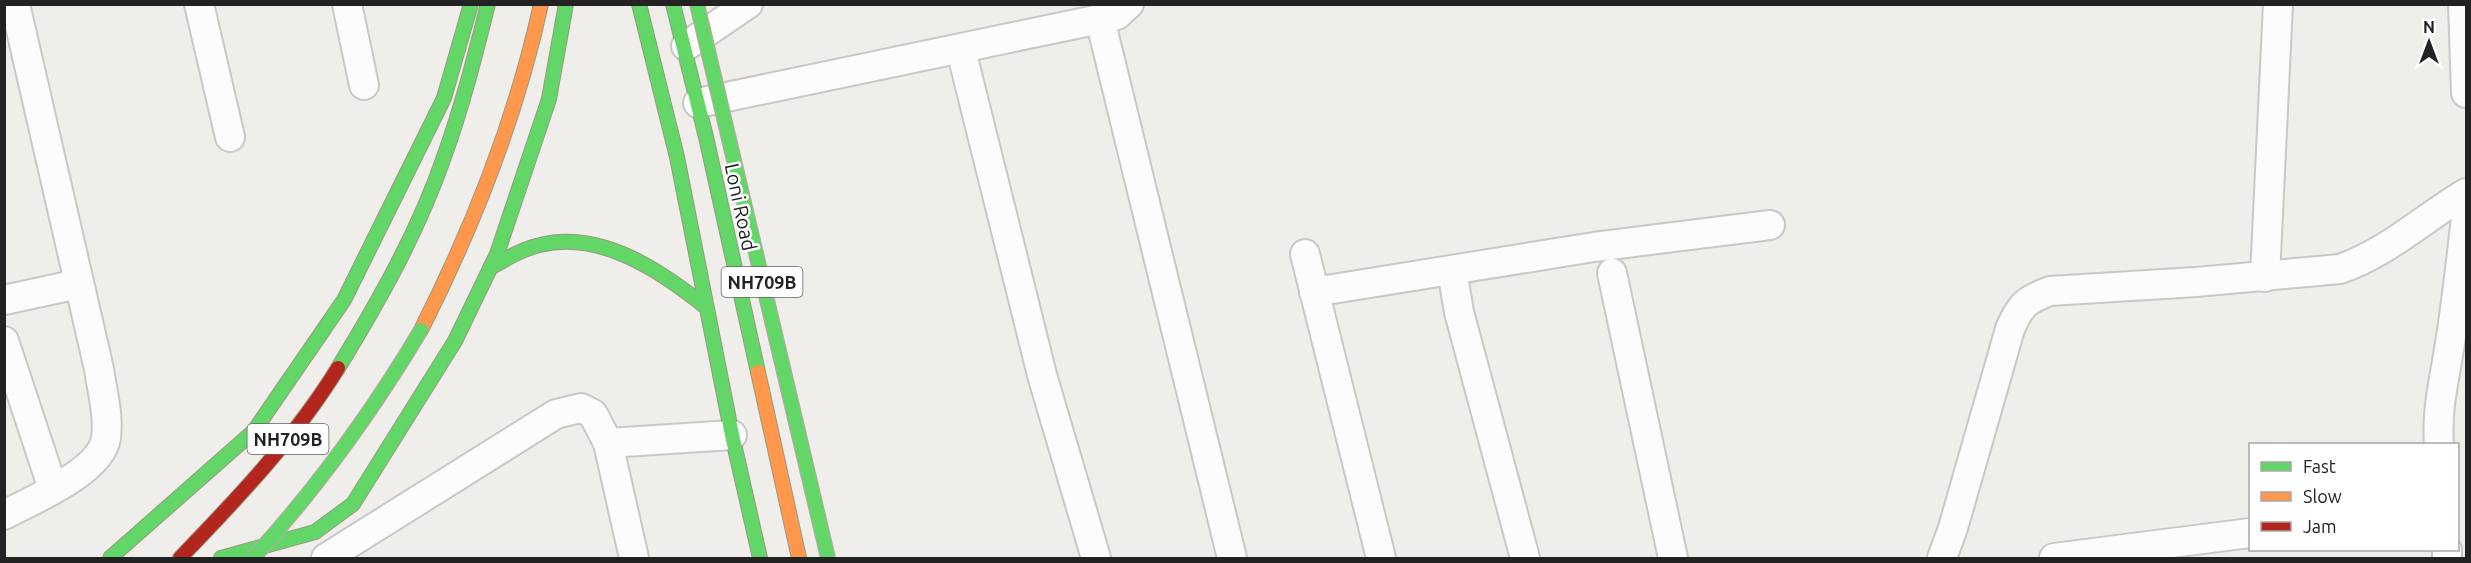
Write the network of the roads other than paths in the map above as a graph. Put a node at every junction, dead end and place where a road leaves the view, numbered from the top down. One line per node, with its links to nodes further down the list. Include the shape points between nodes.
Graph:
1 (15, 4): 30 (street)
2 (199, 4): 21 (street)
3 (347, 4): 18 (street)
4 (471, 4): 41 (main road, via 444,98 344,300 254,431)
5 (488, 4): 42 (main road, NH709B, via 468,87 449,143 408,241 372,312 282,447)
6 (541, 4): 44 (main road, NH709B, bridge, via 518,102 476,218 445,284 358,431 316,487)
7 (566, 4): 26 (main road, via 549,99)
8 (639, 4): 33 (main road, NH709B, via 676,157)
9 (674, 4): 16 (main road, Loni Road / NH709B)
10 (697, 4): 49 (main road, NH709B, bridge)
11 (748, 4): 16 (street)
12 (1129, 4): 15 (street, via 1117,15)
13 (2278, 4): 29 (street)
14 (2463, 4): 19 (street)
15 (1100, 19): 17 (street); 51 (street)
16 (684, 48): 20 (main road, Loni Road / NH709B)
17 (961, 50): 20 (street); 50 (street, via 1042,375)
18 (364, 85)
19 (2466, 93)
20 (698, 103): 48 (main road, Loni Road / NH709B)
21 (230, 137)
22 (2466, 193): 29 (street, via 2361,262 2340,269)
23 (2466, 218): 37 (street, via 2443,378)
24 (1770, 225): 27 (street)
25 (1305, 254): 31 (street)
26 (490, 268): 33 (main road, via 519,252 547,243 580,242 635,260 685,289); 43 (main road, via 455,341 353,504 315,532)
27 (1452, 270): 31 (street); 53 (street, via 1459,312)
28 (1612, 273): 54 (street)
29 (2265, 277): 55 (street, via 2050,291 2030,298 2010,328)
30 (78, 284): 32 (street); 38 (street, via 99,369 106,411 105,440 92,464)
31 (1314, 292): 52 (street)
32 (4, 300)
33 (706, 307): 35 (main road, NH709B)
34 (4, 341): 38 (street)
35 (732, 435): 36 (street); 47 (main road, NH709B)
36 (608, 443): 45 (street, via 593,414 581,408 556,414); 46 (street)
37 (2439, 443)
38 (53, 489): 39 (street)
39 (4, 515)
40 (2249, 533): 56 (street)
41 (110, 558)
42 (180, 558)
43 (221, 558)
44 (253, 558)
45 (326, 558)
46 (634, 558)
47 (760, 558)
48 (799, 558)
49 (828, 558)
50 (1096, 558)
51 (1232, 558)
52 (1381, 558)
53 (1525, 558)
54 (1673, 558)
55 (1942, 558)
56 (2054, 558)

